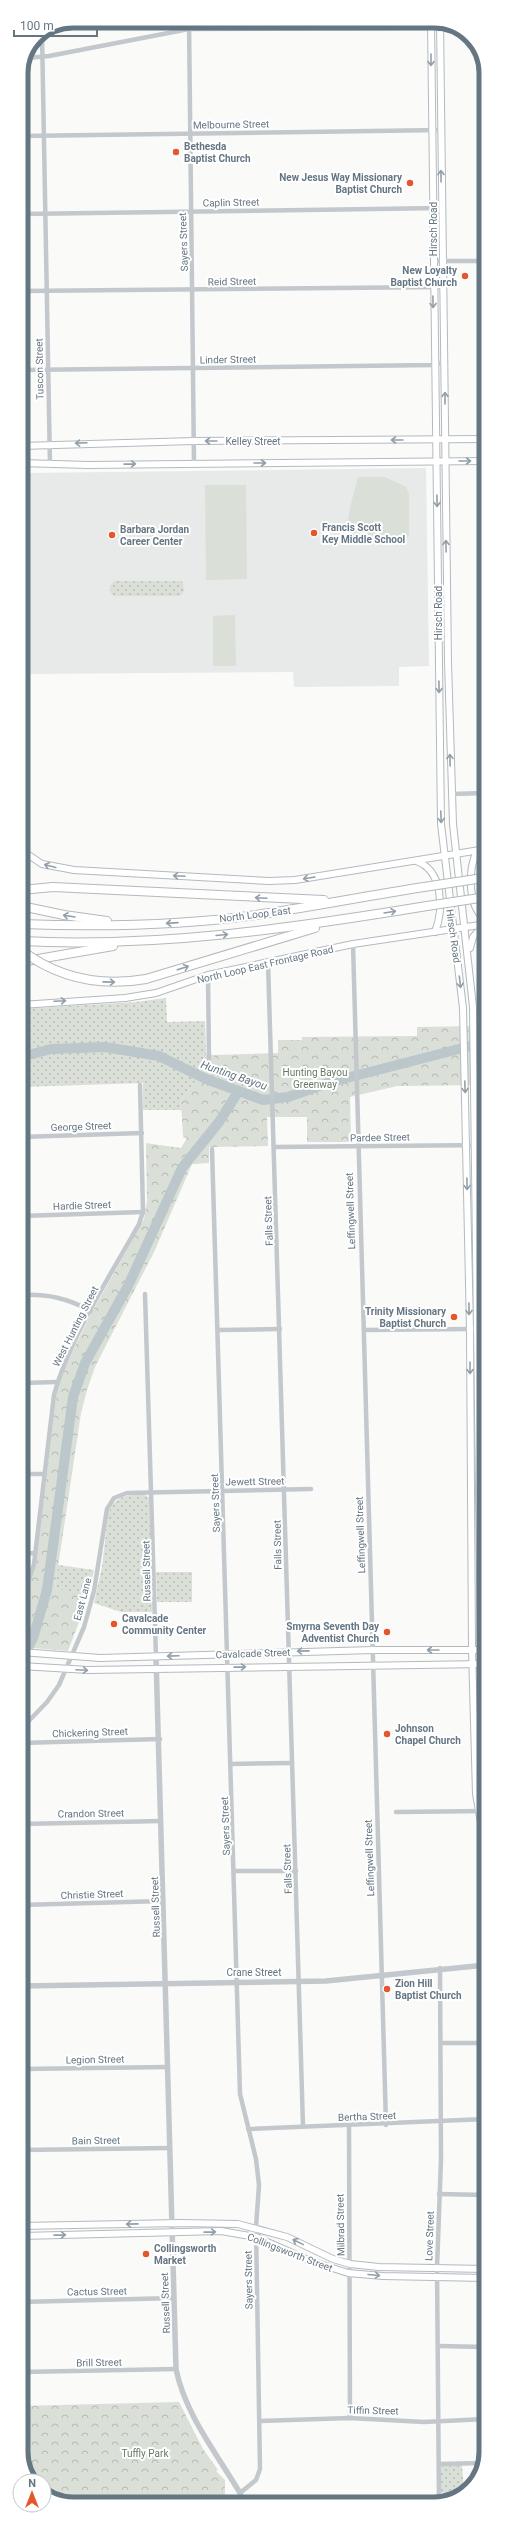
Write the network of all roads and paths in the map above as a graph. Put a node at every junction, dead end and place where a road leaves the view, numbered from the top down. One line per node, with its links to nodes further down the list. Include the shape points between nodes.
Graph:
1 (412, 28): 3 (street)
2 (431, 28): 9 (main road, Hirsch Road, one-way to 9)
3 (189, 29): 7 (street); 10 (street, Sayers Street)
4 (440, 29): 8 (main road, Hirsch Road)
5 (42, 40): 7 (street, Tuscon Street)
6 (30, 58): 7 (street)
7 (43, 58): 11 (street, Tuscon Street)
8 (441, 130): 9 (street, Melbourne Street); 14 (main road, Hirsch Road, one-way to 8)
9 (431, 131): 10 (street, Melbourne Street); 13 (main road, Hirsch Road)
10 (190, 134): 11 (street, Melbourne Street); 15 (street, Sayers Street)
11 (44, 135): 12 (street, Melbourne Street); 17 (street, Tuscon Street)
12 (28, 136)
13 (433, 208): 14 (street, Caplin Street); 15 (street, Caplin Street); 18 (main road, Hirsch Road)
14 (442, 208): 19 (main road, Hirsch Road)
15 (191, 212): 17 (street, Caplin Street); 23 (street, Sayers Street)
16 (28, 214): 17 (street, Caplin Street)
17 (46, 214): 25 (street, Tuscon Street)
18 (433, 261): 19 (street); 21 (main road, Hirsch Road)
19 (442, 261): 20 (street); 22 (main road, Hirsch Road)
20 (479, 261)
21 (433, 287): 22 (street, Reid Street); 23 (street, Reid Street); 26 (main road, Hirsch Road, one-way to 26)
22 (443, 287): 27 (main road, Hirsch Road)
23 (193, 290): 25 (street, Reid Street); 28 (street, Sayers Street)
24 (28, 291): 25 (street, Reid Street)
25 (47, 291): 30 (street, Tuscon Street)
26 (434, 365): 27 (street, Linder Street); 28 (street, Linder Street); 32 (main road, Hirsch Road)
27 (444, 365): 33 (main road, Hirsch Road, one-way to 27)
28 (193, 369): 30 (street, Linder Street); 34 (street, Sayers Street)
29 (28, 370): 30 (street, Linder Street)
30 (48, 370): 35 (street, Tuscon Street)
31 (479, 439): 33 (main road, Kelley Street)
32 (436, 440): 33 (main road, Kelley Street); 34 (main road, Kelley Street, one-way to 34); 39 (main road, Hirsch Road)
33 (445, 440): 37 (main road, Hirsch Road)
34 (194, 441): 35 (main road, Kelley Street, one-way to 35); 41 (street, Sayers Street)
35 (50, 444): 36 (main road, Kelley Street); 42 (street, Tuscon Street)
36 (28, 446)
37 (445, 461): 38 (main road, one-way to 38); 39 (main road); 44 (main road, Hirsch Road, one-way to 37)
38 (479, 461)
39 (436, 462): 41 (main road, one-way to 39); 43 (main road, Hirsch Road, one-way to 43)
40 (28, 463): 42 (main road)
41 (194, 463): 42 (main road, one-way to 41)
42 (50, 464)
43 (438, 561): 44 (main road); 45 (main road, Hirsch Road)
44 (446, 561): 46 (main road, Hirsch Road)
45 (438, 662): 46 (main road); 47 (main road, Hirsch Road, one-way to 47)
46 (448, 662): 49 (main road, Hirsch Road, one-way to 46)
47 (440, 740): 49 (main road, via 444,754 445,784); 53 (main road, Hirsch Road, one-way to 53)
48 (479, 793): 49 (street)
49 (451, 794): 52 (main road, Hirsch Road)
50 (477, 851): 52 (main road); 60 (main road, via 472,864 472,884)
51 (28, 855): 54 (main road, one-way to 51, via 295,880 269,881 74,870 42,864)
52 (456, 855): 53 (main road); 65 (main road, Hirsch Road)
53 (444, 857): 54 (main road); 66 (main road, Hirsch Road)
54 (415, 861): 68 (main road, via 430,868 439,889 440,918)
55 (479, 879): 57 (highway, North Loop East, bridge)
56 (28, 889): 57 (highway, one-way to 56, via 298,900 52,887)
57 (356, 898): 63 (highway, North Loop East, one-way to 63, via 262,914)
58 (479, 898): 61 (highway, North Loop East, one-way to 58, bridge)
59 (28, 907): 63 (highway, one-way to 59, via 76,917)
60 (479, 914)
61 (353, 918): 70 (highway, North Loop East, one-way to 61, via 272,930); 72 (highway, one-way to 61, bridge, via 45,966 81,979 113,982 146,979)
62 (28, 924): 63 (highway, North Loop East)
63 (150, 924)
64 (479, 924): 65 (main road, North Loop East Frontage Road)
65 (465, 928): 66 (main road, North Loop East Frontage Road); 75 (main road, Hirsch Road)
66 (452, 930): 68 (main road, North Loop East Frontage Road); 82 (main road, Hirsch Road, one-way to 82, via 464,1008)
67 (479, 930): 75 (main road, via 473,937)
68 (435, 932): 71 (main road, North Loop East Frontage Road)
69 (28, 941): 70 (highway, North Loop East)
70 (142, 941): 73 (highway)
71 (353, 944): 74 (main road, North Loop East Frontage Road); 84 (street, Leffingwell Street)
72 (28, 955)
73 (28, 961)
74 (268, 962): 76 (main road, North Loop East Frontage Road); 85 (street, Falls Street)
75 (469, 962): 83 (main road, Hirsch Road, via 474,1030)
76 (208, 975): 77 (main road, North Loop East Frontage Road, one-way to 76, via 125,998 156,993); 78 (street)
77 (28, 1005)
78 (209, 1062)
79 (140, 1085): 80 (street, West Hunting Street)
80 (142, 1134): 81 (street, George Street); 87 (street, West Hunting Street)
81 (28, 1137)
82 (466, 1145): 83 (street, Pardee Street); 84 (street, Pardee Street); 93 (main road, Hirsch Road, one-way to 93)
83 (476, 1145): 94 (main road, Hirsch Road)
84 (357, 1146): 85 (street, Pardee Street); 96 (street, Leffingwell Street)
85 (274, 1147): 92 (street, Falls Street)
86 (212, 1149): 95 (street, Sayers Street)
87 (143, 1212): 88 (street, Hardie Street); 91 (street, West Hunting Street, via 139,1224)
88 (28, 1216)
89 (145, 1294): 107 (street, Russell Street)
90 (28, 1295): 91 (street, via 52,1295 69,1299)
91 (91, 1311): 97 (street, West Hunting Street)
92 (280, 1329): 95 (street); 104 (street, Falls Street)
93 (470, 1329): 94 (street); 96 (street); 102 (main road, Hirsch Road, one-way to 102)
94 (478, 1329): 99 (main road, Hirsch Road)
95 (219, 1330): 106 (street, Sayers Street)
96 (364, 1330): 111 (street, Leffingwell Street)
97 (57, 1382): 98 (street); 101 (street, West Hunting Street)
98 (28, 1383)
99 (479, 1408)
100 (28, 1474): 101 (street)
101 (45, 1474): 108 (street, West Hunting Street)
102 (471, 1488): 103 (main road); 112 (main road, Hirsch Road)
103 (479, 1488)
104 (285, 1489): 105 (street, Jewett Street); 106 (street, Jewett Street); 114 (street, Falls Street)
105 (310, 1489)
106 (224, 1490): 107 (street, Jewett Street); 116 (street, Sayers Street)
107 (153, 1492): 117 (street, East Lane, via 124,1494 114,1498 109,1505 99,1572 84,1627); 118 (street, Russell Street)
108 (35, 1553): 109 (street); 110 (street, West Hunting Street)
109 (28, 1554)
110 (28, 1582)
111 (373, 1650): 112 (main road, Cavalcade Street, one-way to 111); 114 (main road, Cavalcade Street, one-way to 114); 119 (street, Leffingwell Street)
112 (472, 1650): 113 (main road, Cavalcade Street); 120 (main road, Hirsch Road)
113 (479, 1650)
114 (288, 1652): 116 (main road, Cavalcade Street); 123 (street, Falls Street)
115 (28, 1653): 117 (main road, Cavalcade Street)
116 (228, 1654): 118 (main road, Cavalcade Street, one-way to 118); 124 (street, Sayers Street)
117 (72, 1656): 118 (main road, Cavalcade Street); 125 (street, East Lane)
118 (156, 1657): 126 (street, Russell Street)
119 (372, 1664): 120 (main road, Cavalcade Street); 123 (main road, Cavalcade Street); 143 (street, Leffingwell Street)
120 (473, 1664): 121 (main road, Cavalcade Street); 132 (main road, Hirsch Road)
121 (479, 1664)
122 (28, 1666): 125 (main road, Cavalcade Street)
123 (288, 1666): 124 (main road, Cavalcade Street, one-way to 123); 130 (street, Falls Street)
124 (227, 1667): 126 (main road, Cavalcade Street); 131 (street, Sayers Street)
125 (66, 1669): 126 (main road, Cavalcade Street, one-way to 126); 127 (street, East Lane, via 47,1702)
126 (157, 1669): 128 (street, Russell Street)
127 (28, 1722)
128 (160, 1739): 129 (street, Chickering Street); 135 (street, Russell Street)
129 (28, 1743)
130 (292, 1763): 131 (street); 137 (street, Falls Street)
131 (231, 1764): 138 (street, Sayers Street)
132 (478, 1811): 133 (street); 134 (main road, Hirsch Road)
133 (396, 1812)
134 (479, 1816)
135 (161, 1821): 136 (street, Crandon Street); 139 (street, Russell Street)
136 (28, 1824)
137 (296, 1870): 138 (street); 146 (street, Falls Street)
138 (235, 1871): 144 (street, Sayers Street)
139 (163, 1901): 140 (street, Christie Street); 145 (street, Russell Street)
140 (28, 1905)
141 (479, 1965): 142 (street, Crane Street)
142 (440, 1968): 143 (street, Crane Street); 149 (street, Love Street)
143 (382, 1974): 146 (street, Crane Street); 154 (street, Leffingwell Street)
144 (237, 1981): 145 (street, Crane Street); 146 (street, Crane Street); 157 (street, Sayers Street, via 240,2094)
145 (166, 1982): 147 (street, Crane Street); 150 (street, Russell Street)
146 (298, 1982): 155 (street, Falls Street)
147 (28, 1986)
148 (479, 2043): 149 (street)
149 (440, 2044): 153 (street, Love Street)
150 (168, 2067): 151 (street, Legion Street); 158 (street, Russell Street)
151 (28, 2069)
152 (479, 2119): 153 (street, Bertha Street)
153 (442, 2121): 154 (street, Bertha Street); 160 (street, Love Street)
154 (386, 2124): 156 (street, Bertha Street)
155 (303, 2126): 156 (street, Bertha Street); 157 (street, Bertha Street)
156 (349, 2126): 168 (street, Milbrad Street)
157 (248, 2129): 164 (street, Sayers Street, via 258,2171)
158 (170, 2148): 159 (street, Bain Street); 162 (street, Russell Street)
159 (28, 2150)
160 (439, 2194): 161 (street); 169 (street, Love Street)
161 (479, 2195)
162 (171, 2223): 163 (main road, Collingsworth Street, one-way to 163); 164 (main road, Collingsworth Street, via 222,2222); 165 (street, Russell Street)
163 (28, 2226)
164 (256, 2227): 167 (street, Sayers Street); 168 (main road, Collingsworth Street, one-way to 164, via 333,2260 287,2238)
165 (171, 2232): 166 (main road, Collingsworth Street, one-way to 165); 167 (main road, Collingsworth Street, one-way to 167, via 221,2231); 174 (street, Russell Street)
166 (28, 2236)
167 (256, 2237): 171 (main road, Collingsworth Street, via 308,2260); 182 (street, Sayers Street)
168 (350, 2264): 169 (main road, Collingsworth Street); 171 (street, Milbrad Street)
169 (437, 2268): 170 (main road, Collingsworth Street); 172 (street, Love Street)
170 (479, 2269)
171 (348, 2273): 172 (main road, Collingsworth Street, one-way to 172); 180 (street, Milbrad Street)
172 (437, 2277): 173 (main road, Collingsworth Street); 176 (street, Love Street)
173 (479, 2278)
174 (174, 2298): 175 (street, Cactus Street); 178 (street, Russell Street)
175 (28, 2302)
176 (439, 2346): 177 (street); 183 (street, Love Street)
177 (479, 2347)
178 (176, 2369): 179 (street, Brill Street); 186 (street, Russell Street, via 179,2384 199,2427)
179 (28, 2372)
180 (350, 2418): 182 (street, Tiffin Street); 183 (street, Tiffin Street)
181 (479, 2419): 183 (street, Tiffin Street)
182 (260, 2421): 186 (street, Sayers Street, via 260,2469 256,2480)
183 (438, 2422): 185 (street, Love Street)
184 (478, 2463): 185 (street)
185 (439, 2464): 188 (street, Love Street)
186 (240, 2492): 187 (street, Russell Street)
187 (241, 2497)
188 (439, 2497)

